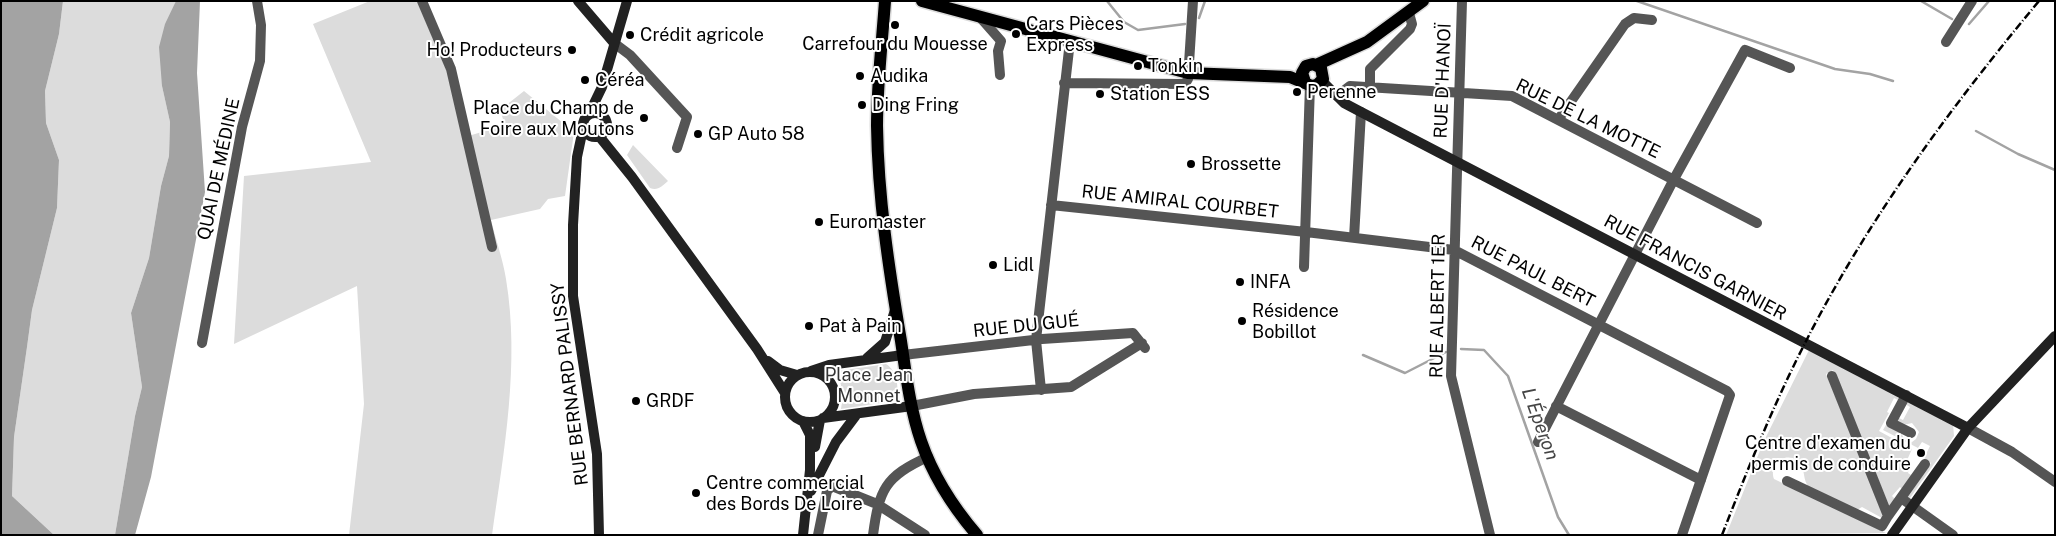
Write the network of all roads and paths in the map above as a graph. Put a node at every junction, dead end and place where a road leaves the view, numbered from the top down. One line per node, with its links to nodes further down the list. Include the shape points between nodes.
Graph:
1 (257, 1): 48 (street, QUAI DE MÉDINE, via 261,24 260,61 242,127)
2 (422, 1): 40 (street, via 450,69)
3 (578, 1): 15 (street)
4 (627, 1): 14 (street)
5 (884, 1): 44 (main road, via 877,125 880,193)
6 (922, 1): 12 (main road)
7 (1193, 1): 20 (street)
8 (1423, 1): 11 (main road)
9 (1462, 1): 26 (street, RUE D'HANOÏ)
10 (1972, 1): 17 (street)
11 (1409, 13): 22 (main road); 25 (street, RUE D'HANOÏ, via 1410,29 1370,69)
12 (979, 16): 16 (main road); 21 (street, via 1002,41 998,51)
13 (1652, 20): 31 (street, via 1634,18 1625,24)
14 (620, 24): 15 (street); 18 (street)
15 (599, 25): 18 (street)
16 (1070, 41): 20 (main road); 23 (street)
17 (1946, 42)
18 (614, 43): 24 (street); 33 (street, via 687,117)
19 (1790, 68): 35 (street, via 1745,50)
20 (1188, 73): 22 (main road); 23 (street, via 1187,82 1182,84)
21 (1000, 75)
22 (1313, 76): 27 (street, RUE FRANCIS GARNIER); 38 (street)
23 (1064, 83): 36 (street)
24 (602, 87): 29 (street, RUE BERNARD PALISSY); 30 (street)
25 (1370, 87): 26 (street, RUE DE LA MOTTE); 27 (street, RUE DE LA MOTTE, via 1348,86)
26 (1459, 92): 31 (street, RUE DE LA MOTTE, via 1512,96); 34 (street, RUE D'HANOÏ)
27 (1337, 96): 28 (street, RUE FRANCIS GARNIER)
28 (1360, 112): 34 (street, RUE FRANCIS GARNIER); 39 (street)
29 (590, 114): 30 (street); 32 (street, RUE BERNARD PALISSY, via 584,119)
30 (602, 116): 32 (street, via 606,121)
31 (1558, 120): 35 (street, RUE DE LA MOTTE)
32 (594, 133): 49 (street, via 632,177); 76 (street, RUE BERNARD PALISSY, via 585,144 578,169 573,225 573,296 598,460)
33 (677, 148)
34 (1457, 162): 41 (street, RUE ALBERT 1ER); 42 (street, RUE FRANCIS GARNIER)
35 (1674, 179): 37 (street, RUE DE LA MOTTE); 42 (street)
36 (1051, 205): 38 (street, RUE AMIRAL COURBET); 47 (street)
37 (1757, 223)
38 (1306, 232): 39 (street, RUE PAUL BERT); 43 (street)
39 (1354, 238): 41 (street, RUE PAUL BERT)
40 (492, 246)
41 (1454, 250): 45 (street, RUE PAUL BERT); 82 (street, RUE ALBERT 1ER, via 1451,376)
42 (1634, 255): 45 (street); 56 (street, RUE FRANCIS GARNIER)
43 (1304, 267)
44 (895, 308): 50 (main road); 51 (street, via 885,342)
45 (1598, 324): 58 (street); 68 (street, RUE PAUL BERT, via 1729,393 1730,399)
46 (2055, 336): 62 (street)
47 (1036, 340): 50 (street, RUE DU GUÉ); 54 (street); 54 (street, RUE DU GUÉ, via 1133,333 1144,345 1071,386)
48 (202, 343)
49 (757, 349): 52 (street, via 779,370); 55 (street)
50 (903, 355): 51 (street); 57 (main road)
51 (864, 360): 52 (street)
52 (801, 374): 55 (street, via 787,386); 60 (street, via 819,374 831,384 835,399 833,407)
53 (1832, 376): 75 (street)
54 (1041, 390): 57 (street, via 974,394)
55 (785, 394): 61 (street, via 791,413)
56 (1906, 395): 62 (street, RUE FRANCIS GARNIER); 63 (street, via 1891,422)
57 (912, 406): 59 (street); 65 (main road)
58 (1556, 406): 64 (street); 68 (street)
59 (857, 414): 60 (street); 72 (street, via 836,442)
60 (821, 419): 61 (street); 67 (street)
61 (803, 421): 67 (street, via 810,435)
62 (1968, 428): 70 (street, RUE FRANCIS GARNIER, via 2012,452); 74 (street)
63 (1911, 433)
64 (1538, 442)
65 (928, 457): 73 (street, via 894,476 885,486); 81 (main road, via 944,492)
66 (1925, 464): 71 (street)
67 (810, 470): 72 (street)
68 (1702, 480): 83 (street)
69 (1787, 481): 75 (street, via 1882,526)
70 (2055, 482)
71 (1901, 498): 74 (street); 75 (street)
72 (807, 499): 77 (street)
73 (877, 504): 78 (street, via 832,486 827,491); 79 (street); 80 (street)
74 (1912, 507): 84 (street); 85 (street)
75 (1888, 516)
76 (599, 535)
77 (803, 535)
78 (818, 535)
79 (873, 535)
80 (925, 535)
81 (977, 535)
82 (1490, 535)
83 (1682, 535)
84 (1892, 535)
85 (1953, 535)

